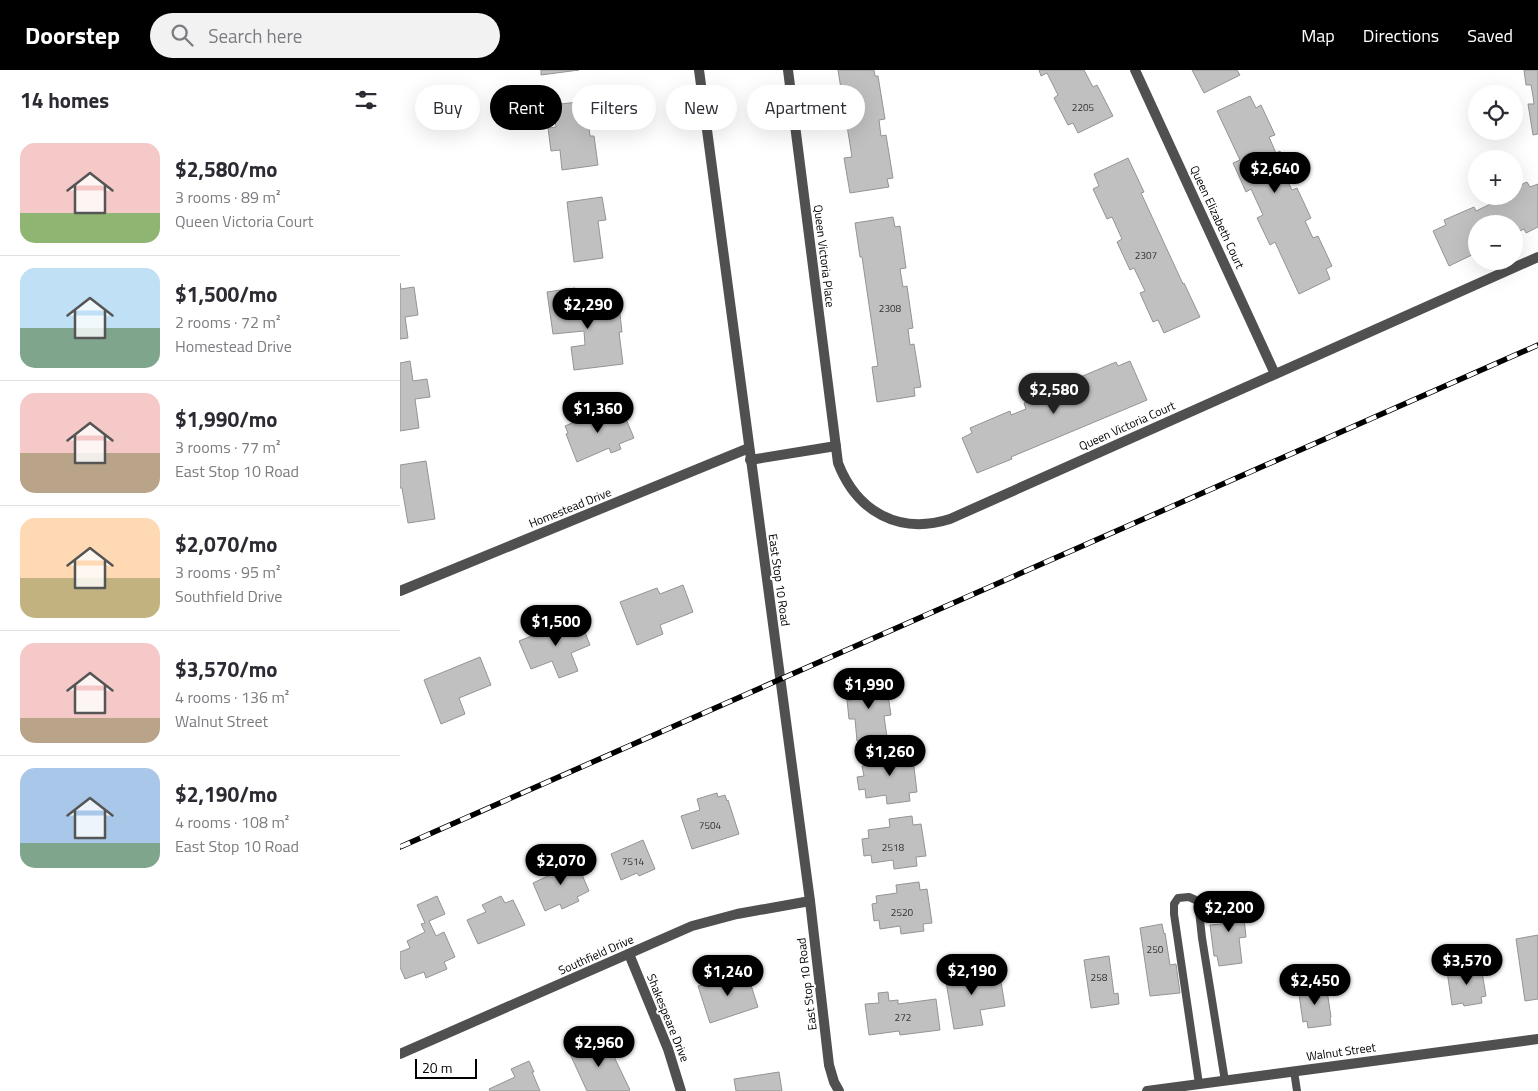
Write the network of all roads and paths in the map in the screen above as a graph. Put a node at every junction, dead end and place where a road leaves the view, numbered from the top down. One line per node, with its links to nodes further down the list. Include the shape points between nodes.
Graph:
1 (699, 70): 7 (street, East Stop 10 Road)
2 (788, 70): 6 (street, Queen Victoria Place)
3 (1135, 70): 5 (street, Queen Elizabeth Court)
4 (1538, 258): 5 (street, Queen Victoria Court)
5 (1275, 374): 6 (street, Queen Victoria Court, via 950,518 928,524 888,518 859,500 844,479)
6 (836, 446): 8 (street)
7 (749, 448): 8 (street, East Stop 10 Road); 9 (street, Homestead Drive)
8 (750, 460): 10 (street, East Stop 10 Road)
9 (400, 591)
10 (810, 901): 11 (street, Southfield Drive, via 718,918); 18 (street, East Stop 10 Road, via 829,1065)
11 (629, 954): 13 (street, Southfield Drive); 17 (street, Shakespeare Drive, via 668,1049)
12 (1538, 1038): 14 (street, Walnut Street)
13 (400, 1054)
14 (1294, 1071): 15 (street, Walnut Street); 20 (lane)
15 (1225, 1080): 16 (street, Walnut Street); 16 (lane, via 1198,901 1189,897 1178,898 1174,914)
16 (1199, 1084): 19 (street, Walnut Street)
17 (681, 1091)
18 (839, 1091)
19 (1147, 1091)
20 (1297, 1091)

